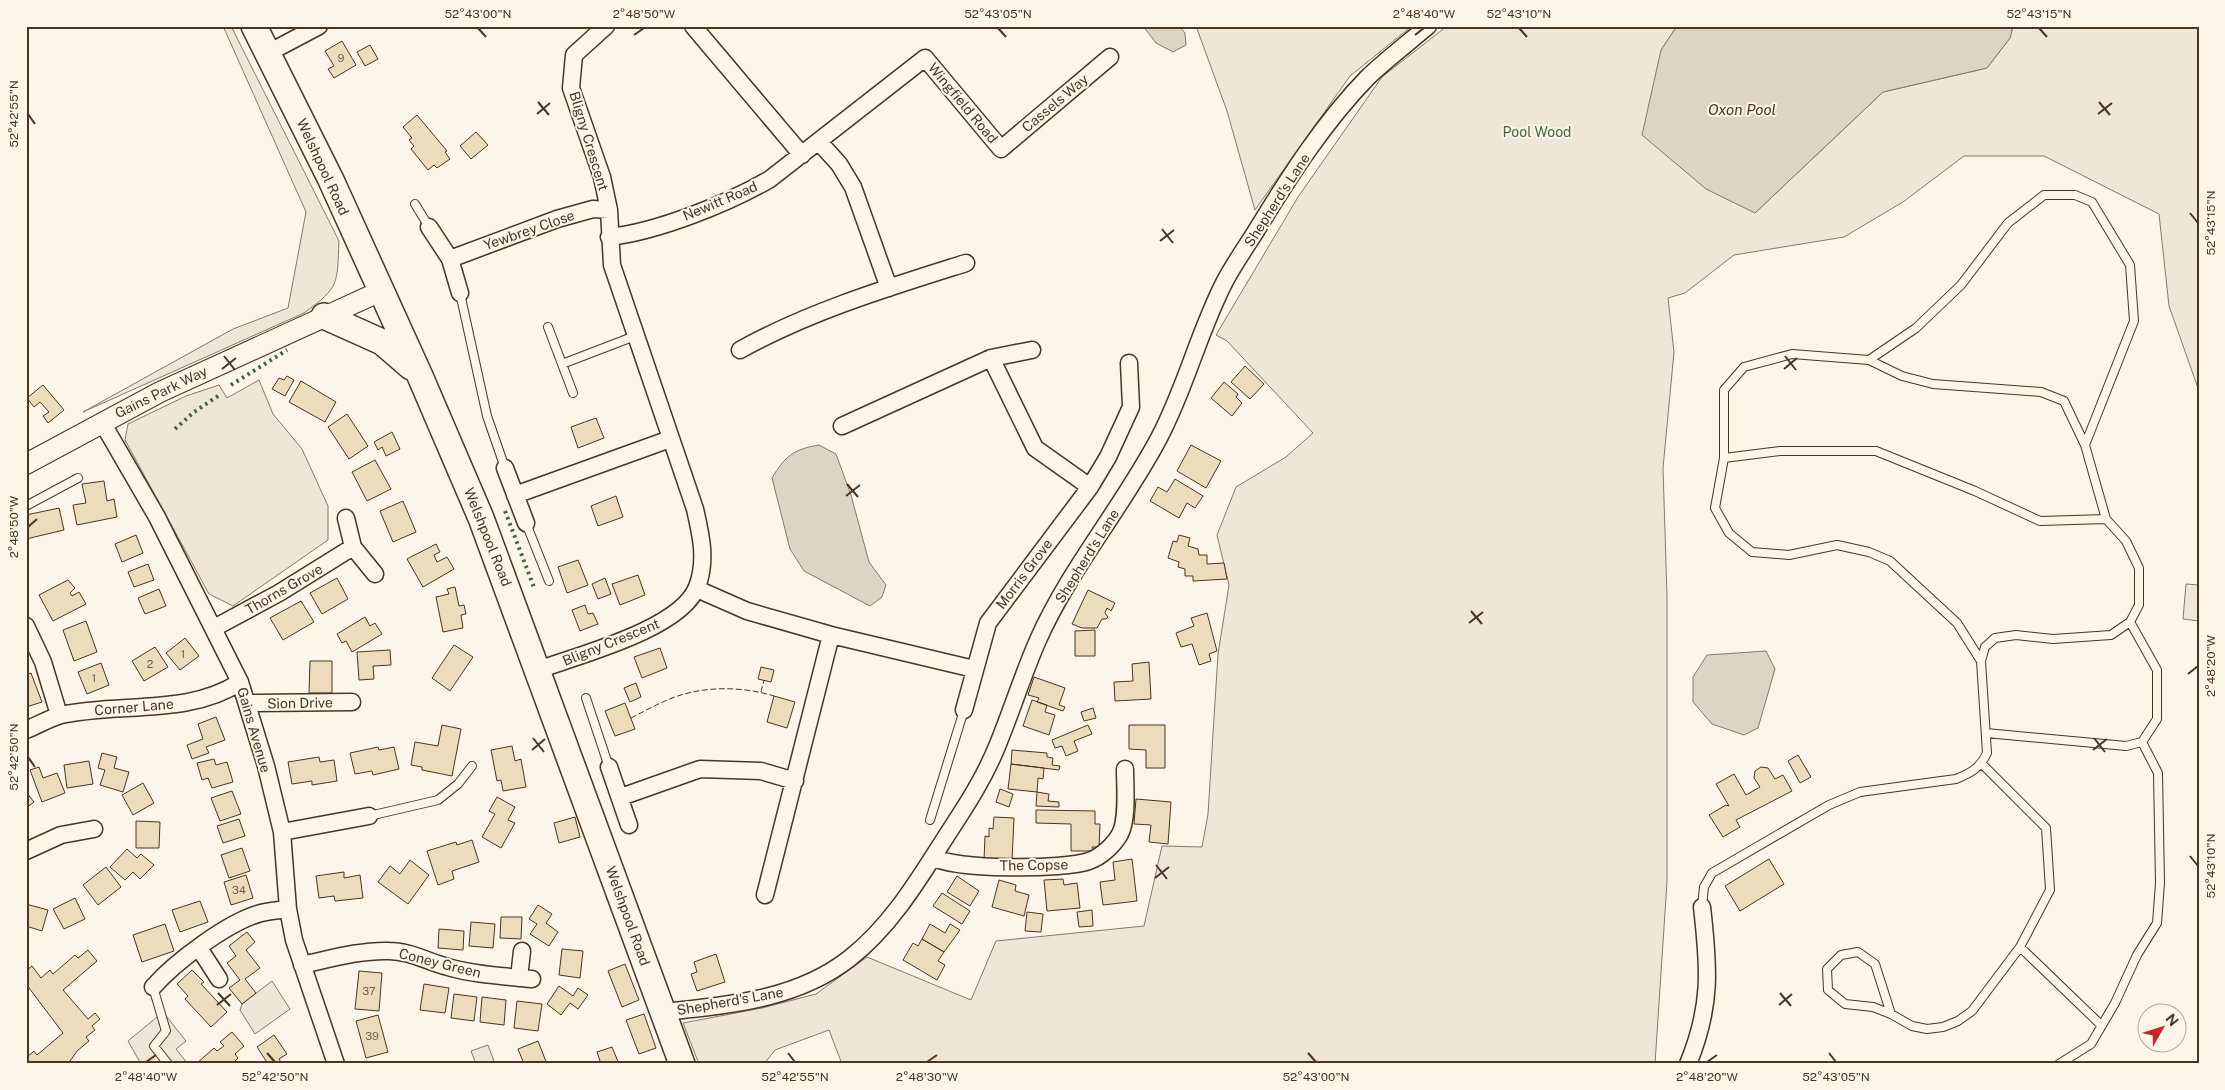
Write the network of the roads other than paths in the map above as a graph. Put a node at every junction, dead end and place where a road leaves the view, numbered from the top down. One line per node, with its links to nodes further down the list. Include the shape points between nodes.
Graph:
1 (254, 26): 6 (main road, Welshpool Road)
2 (319, 26): 6 (street)
3 (606, 26): 13 (street, Bligny Crescent, via 574,55 572,88 602,177)
4 (694, 26): 11 (street)
5 (1428, 26): 78 (street, Shepherd's Lane, via 1368,78 1322,132 1283,186 1230,273 1160,436 1133,484 1068,580 1039,639 997,747 974,792)
6 (268, 53): 19 (main road, Welshpool Road)
7 (1110, 57): 10 (street, Cassels Way)
8 (926, 58): 9 (street, Newitt Road); 10 (street, Wingfield Road)
9 (819, 142): 11 (street, Newitt Road); 18 (street, via 854,187)
10 (1001, 149)
11 (802, 155): 15 (street, Newitt Road, via 743,195 629,235)
12 (415, 204): 14 (lane)
13 (609, 210): 15 (street, Bligny Crescent); 16 (street, Yewbrey Close, via 593,209 565,217)
14 (429, 227): 16 (street)
15 (610, 237): 23 (street, Bligny Crescent, via 612,265)
16 (450, 259): 20 (street)
17 (966, 263): 18 (street)
18 (889, 288): 24 (street, via 774,332)
19 (381, 290): 21 (street, Gains Park Way); 30 (main road, Welshpool Road)
20 (460, 293): 38 (lane, via 487,416)
21 (324, 316): 30 (main road, via 382,342); 32 (street, Gains Park Way)
22 (548, 327): 29 (lane)
23 (635, 336): 29 (lane); 34 (street, Bligny Crescent)
24 (740, 350)
25 (1032, 350): 26 (street)
26 (991, 358): 33 (street); 40 (street, via 1035,448)
27 (1869, 360): 35 (lane, via 1902,376 1933,384 2041,392 2064,401); 35 (lane, via 1916,328 1961,285 2008,223 2044,195 2084,198 2092,202 2130,265 2134,321); 36 (lane, via 1792,354 1744,367 1724,390)
28 (1129, 363): 40 (street, Morris Grove, via 1131,407)
29 (562, 364): 31 (lane)
30 (420, 376): 56 (main road, Welshpool Road, via 481,518)
31 (573, 394)
32 (102, 422): 37 (street, Gains Park Way); 52 (street, Gains Avenue, via 157,517)
33 (842, 426)
34 (670, 439): 41 (street); 49 (street, Bligny Crescent, via 695,509 703,546)
35 (2085, 445): 44 (lane)
36 (1724, 458): 44 (lane, via 1780,451 1876,451 2040,521); 54 (lane, via 1715,508 1729,533 1752,552 1789,555 1837,545 1869,552 1890,561 1957,623)
37 (26, 464)
38 (505, 468): 41 (street)
39 (78, 478): 42 (lane)
40 (1090, 487): 55 (street, Morris Grove, via 988,623)
41 (515, 495): 45 (street)
42 (26, 506)
43 (346, 518): 46 (street)
44 (2106, 519): 50 (lane, via 2126,541 2139,568 2139,605)
45 (526, 523): 48 (lane)
46 (353, 547): 47 (street); 52 (street, Thorns Grove)
47 (376, 574)
48 (549, 581)
49 (696, 589): 53 (street, via 747,611); 56 (street, Bligny Crescent, via 671,617 651,628)
50 (2130, 622): 54 (lane, via 2111,635 2054,639 2016,634 1995,638 1985,647); 65 (lane, via 2157,670 2158,719)
51 (26, 626): 62 (street, via 43,662)
52 (214, 628): 57 (street, Gains Avenue)
53 (831, 635): 55 (street); 70 (street)
54 (1981, 661): 64 (lane)
55 (974, 669): 61 (street, Morris Grove)
56 (538, 670): 88 (main road, Welshpool Road)
57 (240, 682): 60 (street, Gains Avenue); 62 (street, Corner Lane, via 231,688 182,703)
58 (586, 698): 68 (lane)
59 (352, 702): 60 (street, Sion Drive)
60 (248, 703): 76 (street, Gains Avenue)
61 (964, 710): 73 (lane)
62 (59, 715): 63 (street, Corner Lane)
63 (26, 730)
64 (1986, 733): 65 (lane, via 2126,746); 66 (lane, via 1987,753)
65 (2142, 742): 90 (lane, via 2158,773 2160,883 2157,923 2137,955 2115,1003)
66 (1982, 764): 80 (lane, via 1956,779 1860,792 1829,805 1712,873 1704,887); 82 (lane, via 2046,828 2050,890)
67 (472, 766): 72 (lane, via 458,784 438,800)
68 (609, 767): 71 (street)
69 (1125, 769): 78 (street, The Copse, via 1121,833 1090,861 1070,866 984,866 941,862)
70 (795, 781): 71 (street, via 761,771 700,769); 79 (street)
71 (621, 797): 74 (street)
72 (368, 816): 76 (street)
73 (930, 820)
74 (629, 825)
75 (94, 829): 77 (street, via 61,835)
76 (282, 832): 81 (street, Gains Avenue)
77 (26, 851)
78 (933, 857): 88 (street, Shepherd's Lane, via 880,931 829,973 780,994)
79 (765, 895)
80 (1702, 907): 94 (street, via 1707,998)
81 (288, 909): 83 (street, via 261,913 238,923); 85 (street, Gains Avenue)
82 (2020, 947): 89 (lane, via 1972,1011 1958,1021 1943,1028 1927,1030); 90 (lane)
83 (199, 948): 86 (street); 87 (street, via 169,968)
84 (522, 951): 85 (street, Coney Green, via 526,978 447,967 416,955 390,951 366,952)
85 (302, 966): 92 (street, Gains Avenue)
86 (219, 979)
87 (152, 987): 91 (lane, via 166,1030 154,1046)
88 (664, 1012): 93 (main road, Welshpool Road)
89 (1891, 1014): 89 (lane, via 1873,1007 1844,1004 1828,990 1827,969 1841,955 1858,952 1875,964)
90 (2100, 1024): 95 (lane, via 2091,1044)
91 (168, 1064)
92 (336, 1064)
93 (682, 1064)
94 (1688, 1064)
95 (2059, 1064)

